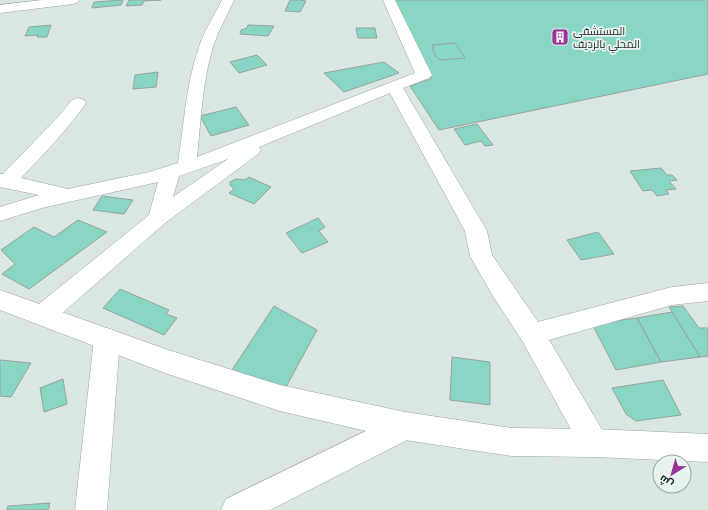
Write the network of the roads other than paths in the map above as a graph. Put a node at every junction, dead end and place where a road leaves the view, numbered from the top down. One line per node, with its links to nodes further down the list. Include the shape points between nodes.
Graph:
1 (21, 0): 5 (street)
2 (73, 0): 6 (street)
3 (228, 0): 10 (street, via 204,52)
4 (389, 0): 7 (street, via 424,75)
5 (0, 3)
6 (0, 9)
7 (394, 86): 9 (street); 18 (street, via 476,231 481,256)
8 (78, 103): 11 (street, via 64,121)
9 (274, 135): 10 (street); 14 (street)
10 (178, 169): 12 (street); 14 (street)
11 (3, 181): 12 (street)
12 (71, 196): 13 (street)
13 (0, 214)
14 (158, 218): 17 (street)
15 (708, 292): 18 (street, via 672,296)
16 (0, 300): 17 (street)
17 (43, 315): 19 (street)
18 (532, 334): 21 (street)
19 (107, 339): 20 (street, via 168,362 280,398); 23 (street)
20 (405, 426): 21 (street, via 512,442); 24 (street)
21 (594, 443): 22 (street)
22 (708, 448)
23 (91, 510)
24 (237, 510)

